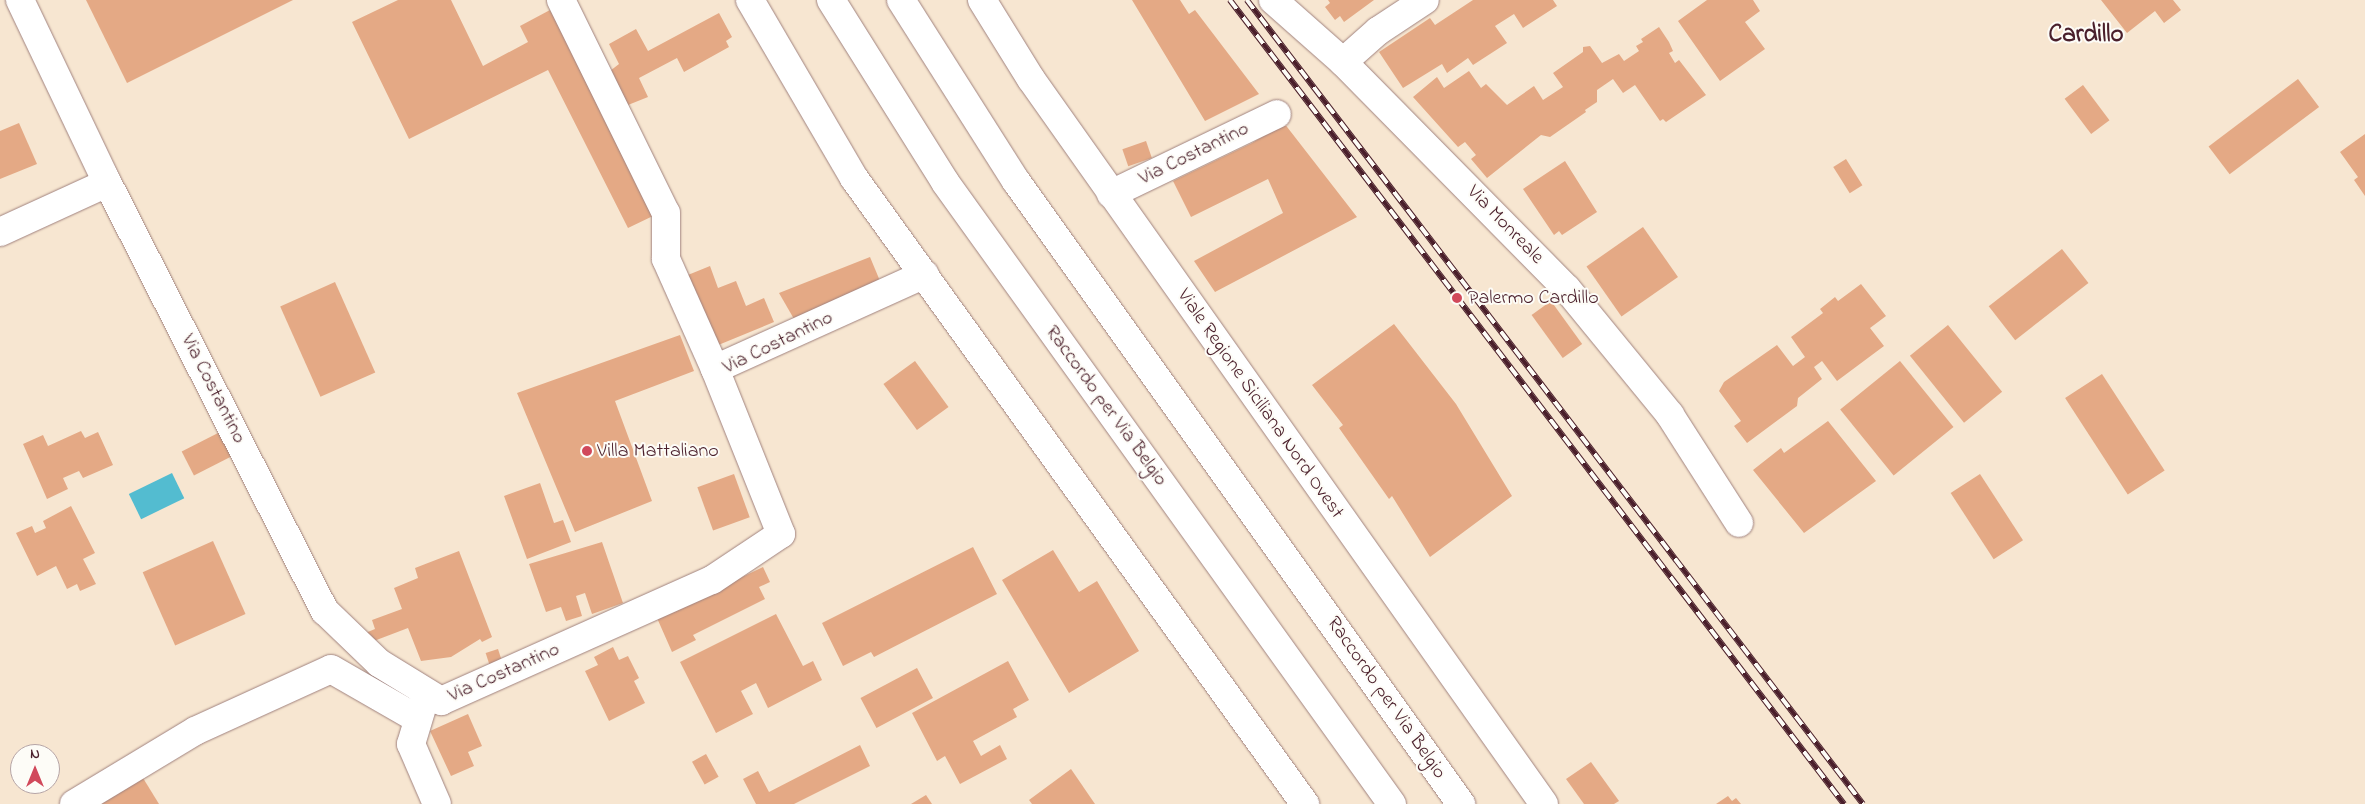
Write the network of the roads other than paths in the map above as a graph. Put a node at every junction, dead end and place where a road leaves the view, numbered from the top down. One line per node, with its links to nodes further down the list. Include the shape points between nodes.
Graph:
1 (20, 0): 11 (main road, Via Costantino)
2 (561, 0): 15 (main road, via 666,213 666,259)
3 (750, 0): 14 (main road, via 854,178)
4 (831, 0): 22 (main road, Raccordo per Via Belgio, via 945,182)
5 (901, 0): 23 (main road, Raccordo per Via Belgio, via 1016,181)
6 (982, 0): 12 (main road, Viale Regione Siciliana Nord Ovest, via 1031,79)
7 (1273, 0): 9 (main road, Via Monreale)
8 (1425, 0): 9 (main road, via 1378,31)
9 (1343, 62): 16 (main road, Via Monreale, via 1567,289 1670,415)
10 (1277, 114): 12 (main road, Via Costantino)
11 (108, 183): 13 (main road); 17 (main road, Via Costantino, via 325,611 379,663)
12 (1111, 194): 24 (main road, Viale Regione Siciliana Nord Ovest)
13 (0, 232)
14 (925, 274): 15 (main road, Via Costantino); 21 (main road)
15 (716, 369): 17 (main road, Via Costantino, via 781,534 712,580 676,597 441,701)
16 (1739, 523)
17 (426, 692): 18 (main road)
18 (418, 719): 19 (main road, via 331,669 195,731); 20 (main road, via 411,744)
19 (74, 804)
20 (437, 804)
21 (1306, 804)
22 (1392, 804)
23 (1461, 804)
24 (1544, 804)

